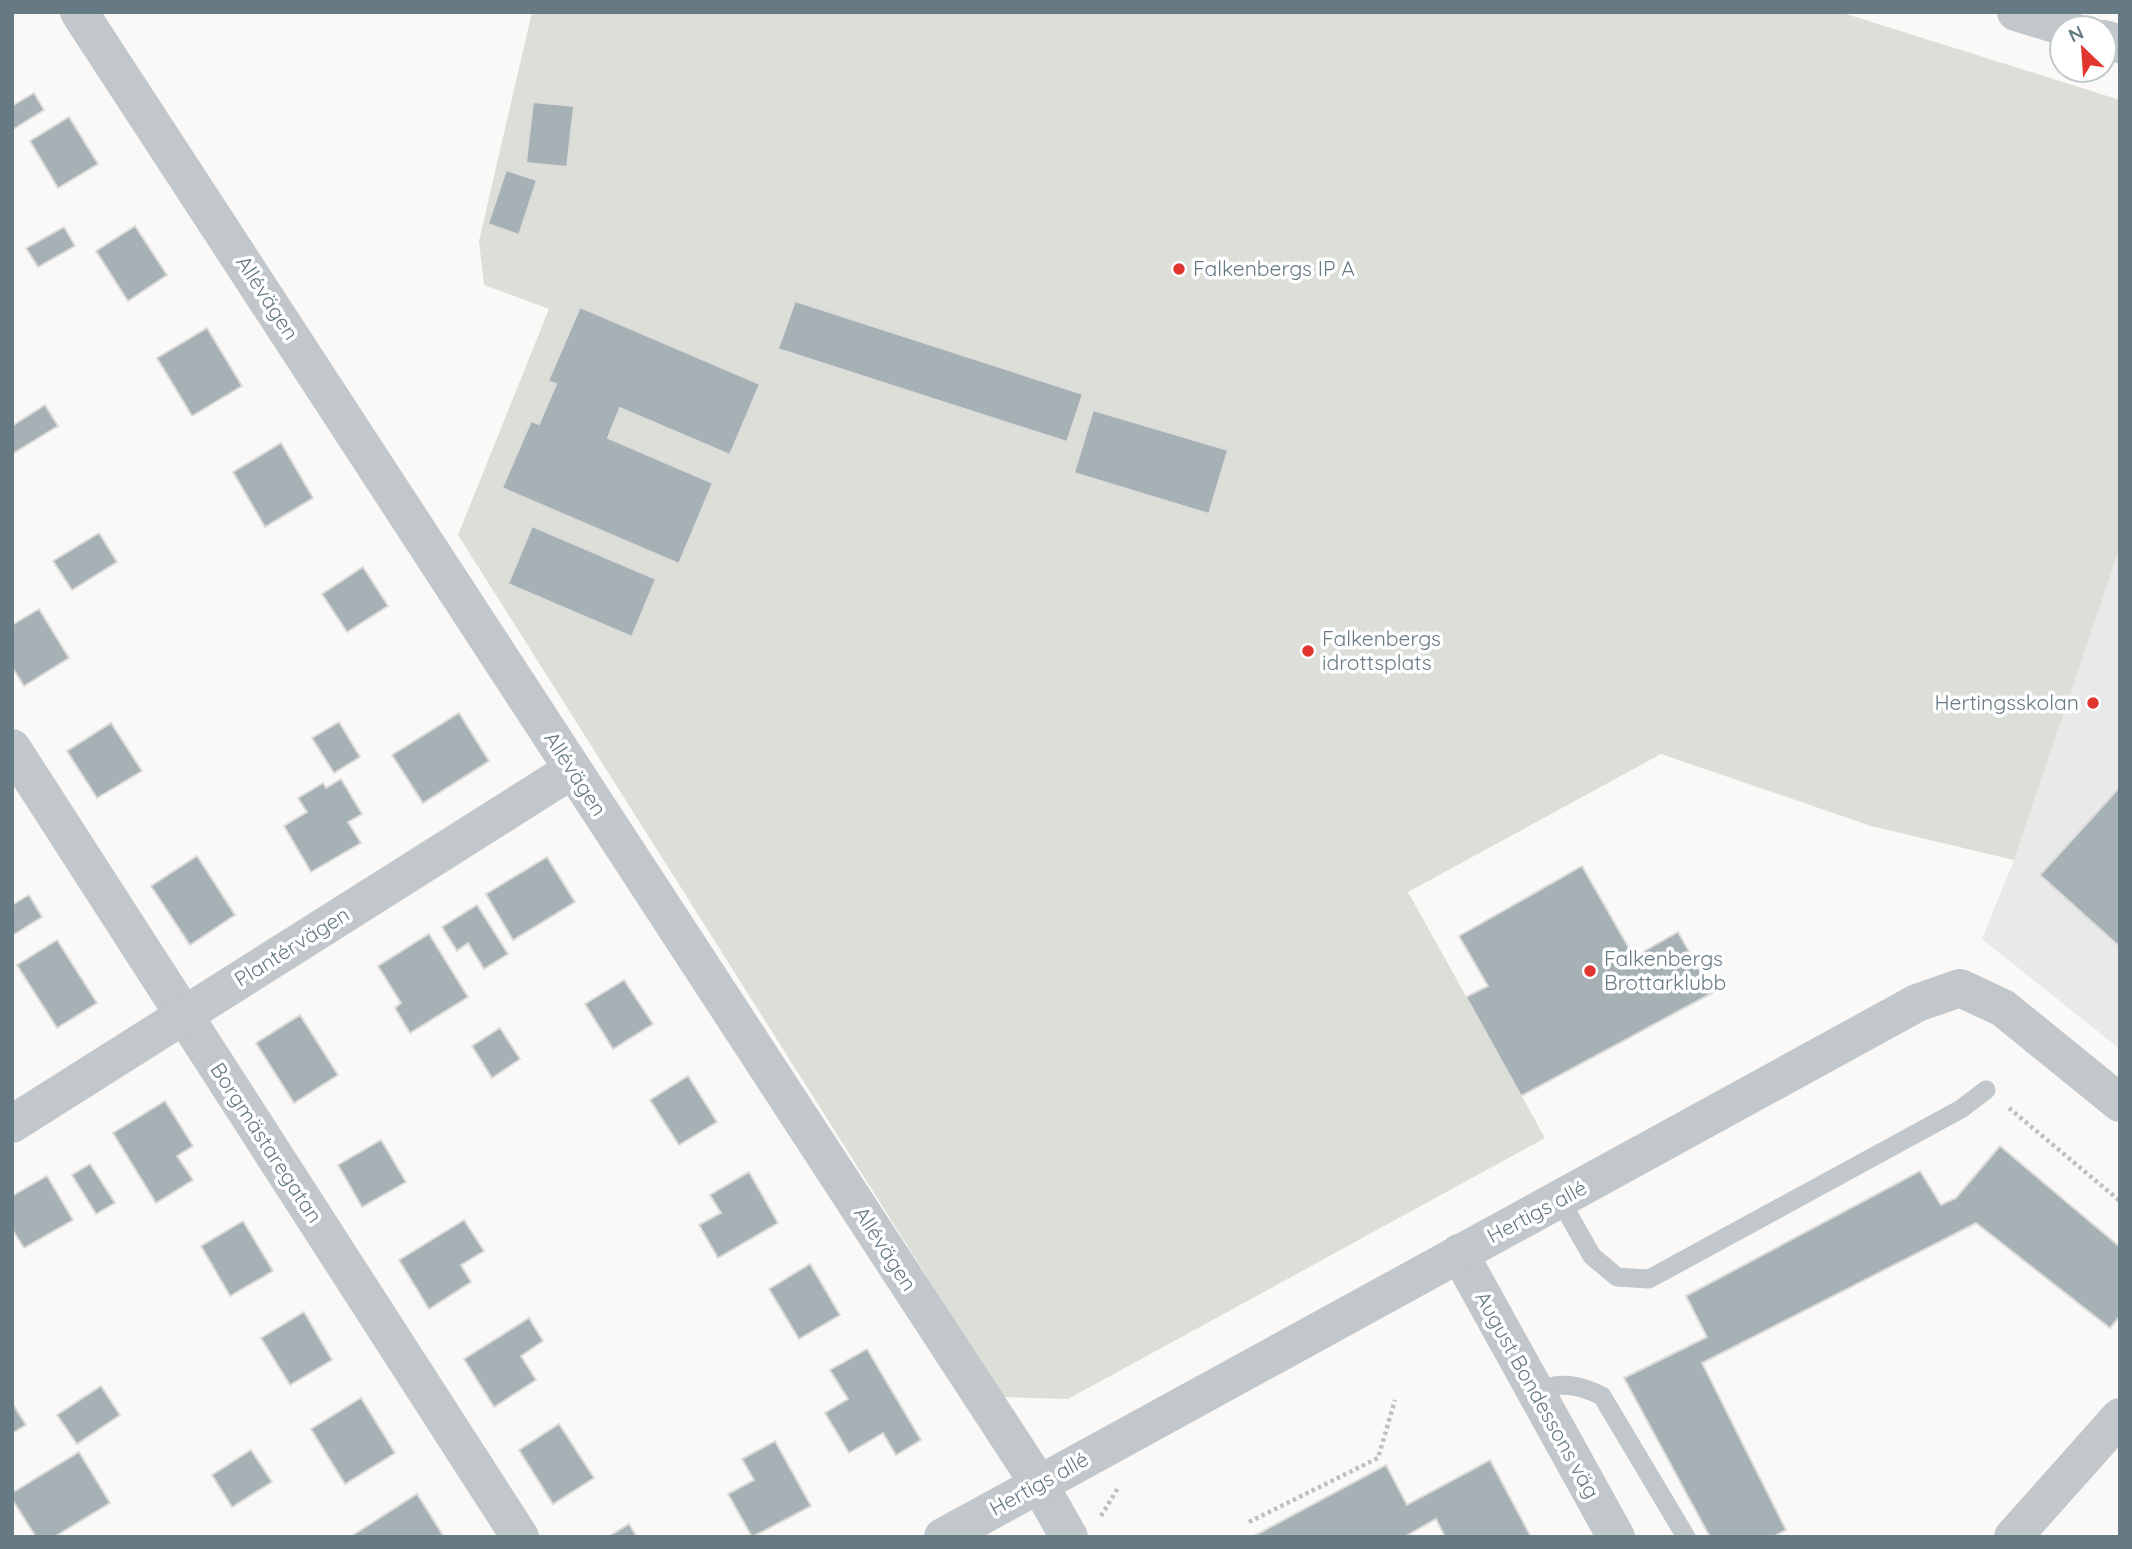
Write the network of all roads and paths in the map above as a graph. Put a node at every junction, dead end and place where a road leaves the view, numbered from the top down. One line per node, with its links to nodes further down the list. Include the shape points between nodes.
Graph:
1 (79, 12): 5 (street, Allévägen)
2 (2016, 12): 3 (street)
3 (2048, 22)
4 (12, 748): 6 (street, Borgmästaregatan)
5 (572, 770): 6 (street, Plantérvägen); 16 (street, Allévägen)
6 (184, 1015): 9 (street, Plantérvägen); 20 (street, Borgmästaregatan)
7 (1986, 1090): 10 (lane, via 1961,1109 1649,1279 1617,1277 1592,1256); 11 (path)
8 (2120, 1103): 10 (street, Hertigs allé, via 2004,1008 1960,988 1917,1003)
9 (12, 1124)
10 (1560, 1200): 12 (street, Hertigs allé)
11 (2120, 1201)
12 (1459, 1253): 13 (street, August Bondessons väg); 16 (street, Hertigs allé)
13 (1535, 1393): 22 (street, August Bondessons väg); 23 (lane, via 1549,1385 1565,1385 1602,1396)
14 (1395, 1400): 18 (path, via 1378,1458)
15 (2120, 1417): 24 (street)
16 (1039, 1484): 19 (street, Allévägen); 21 (street, Hertigs allé)
17 (1124, 1484): 19 (path)
18 (1249, 1522)
19 (1082, 1532)
20 (520, 1537)
21 (943, 1537)
22 (1616, 1537)
23 (1686, 1537)
24 (2013, 1537)

